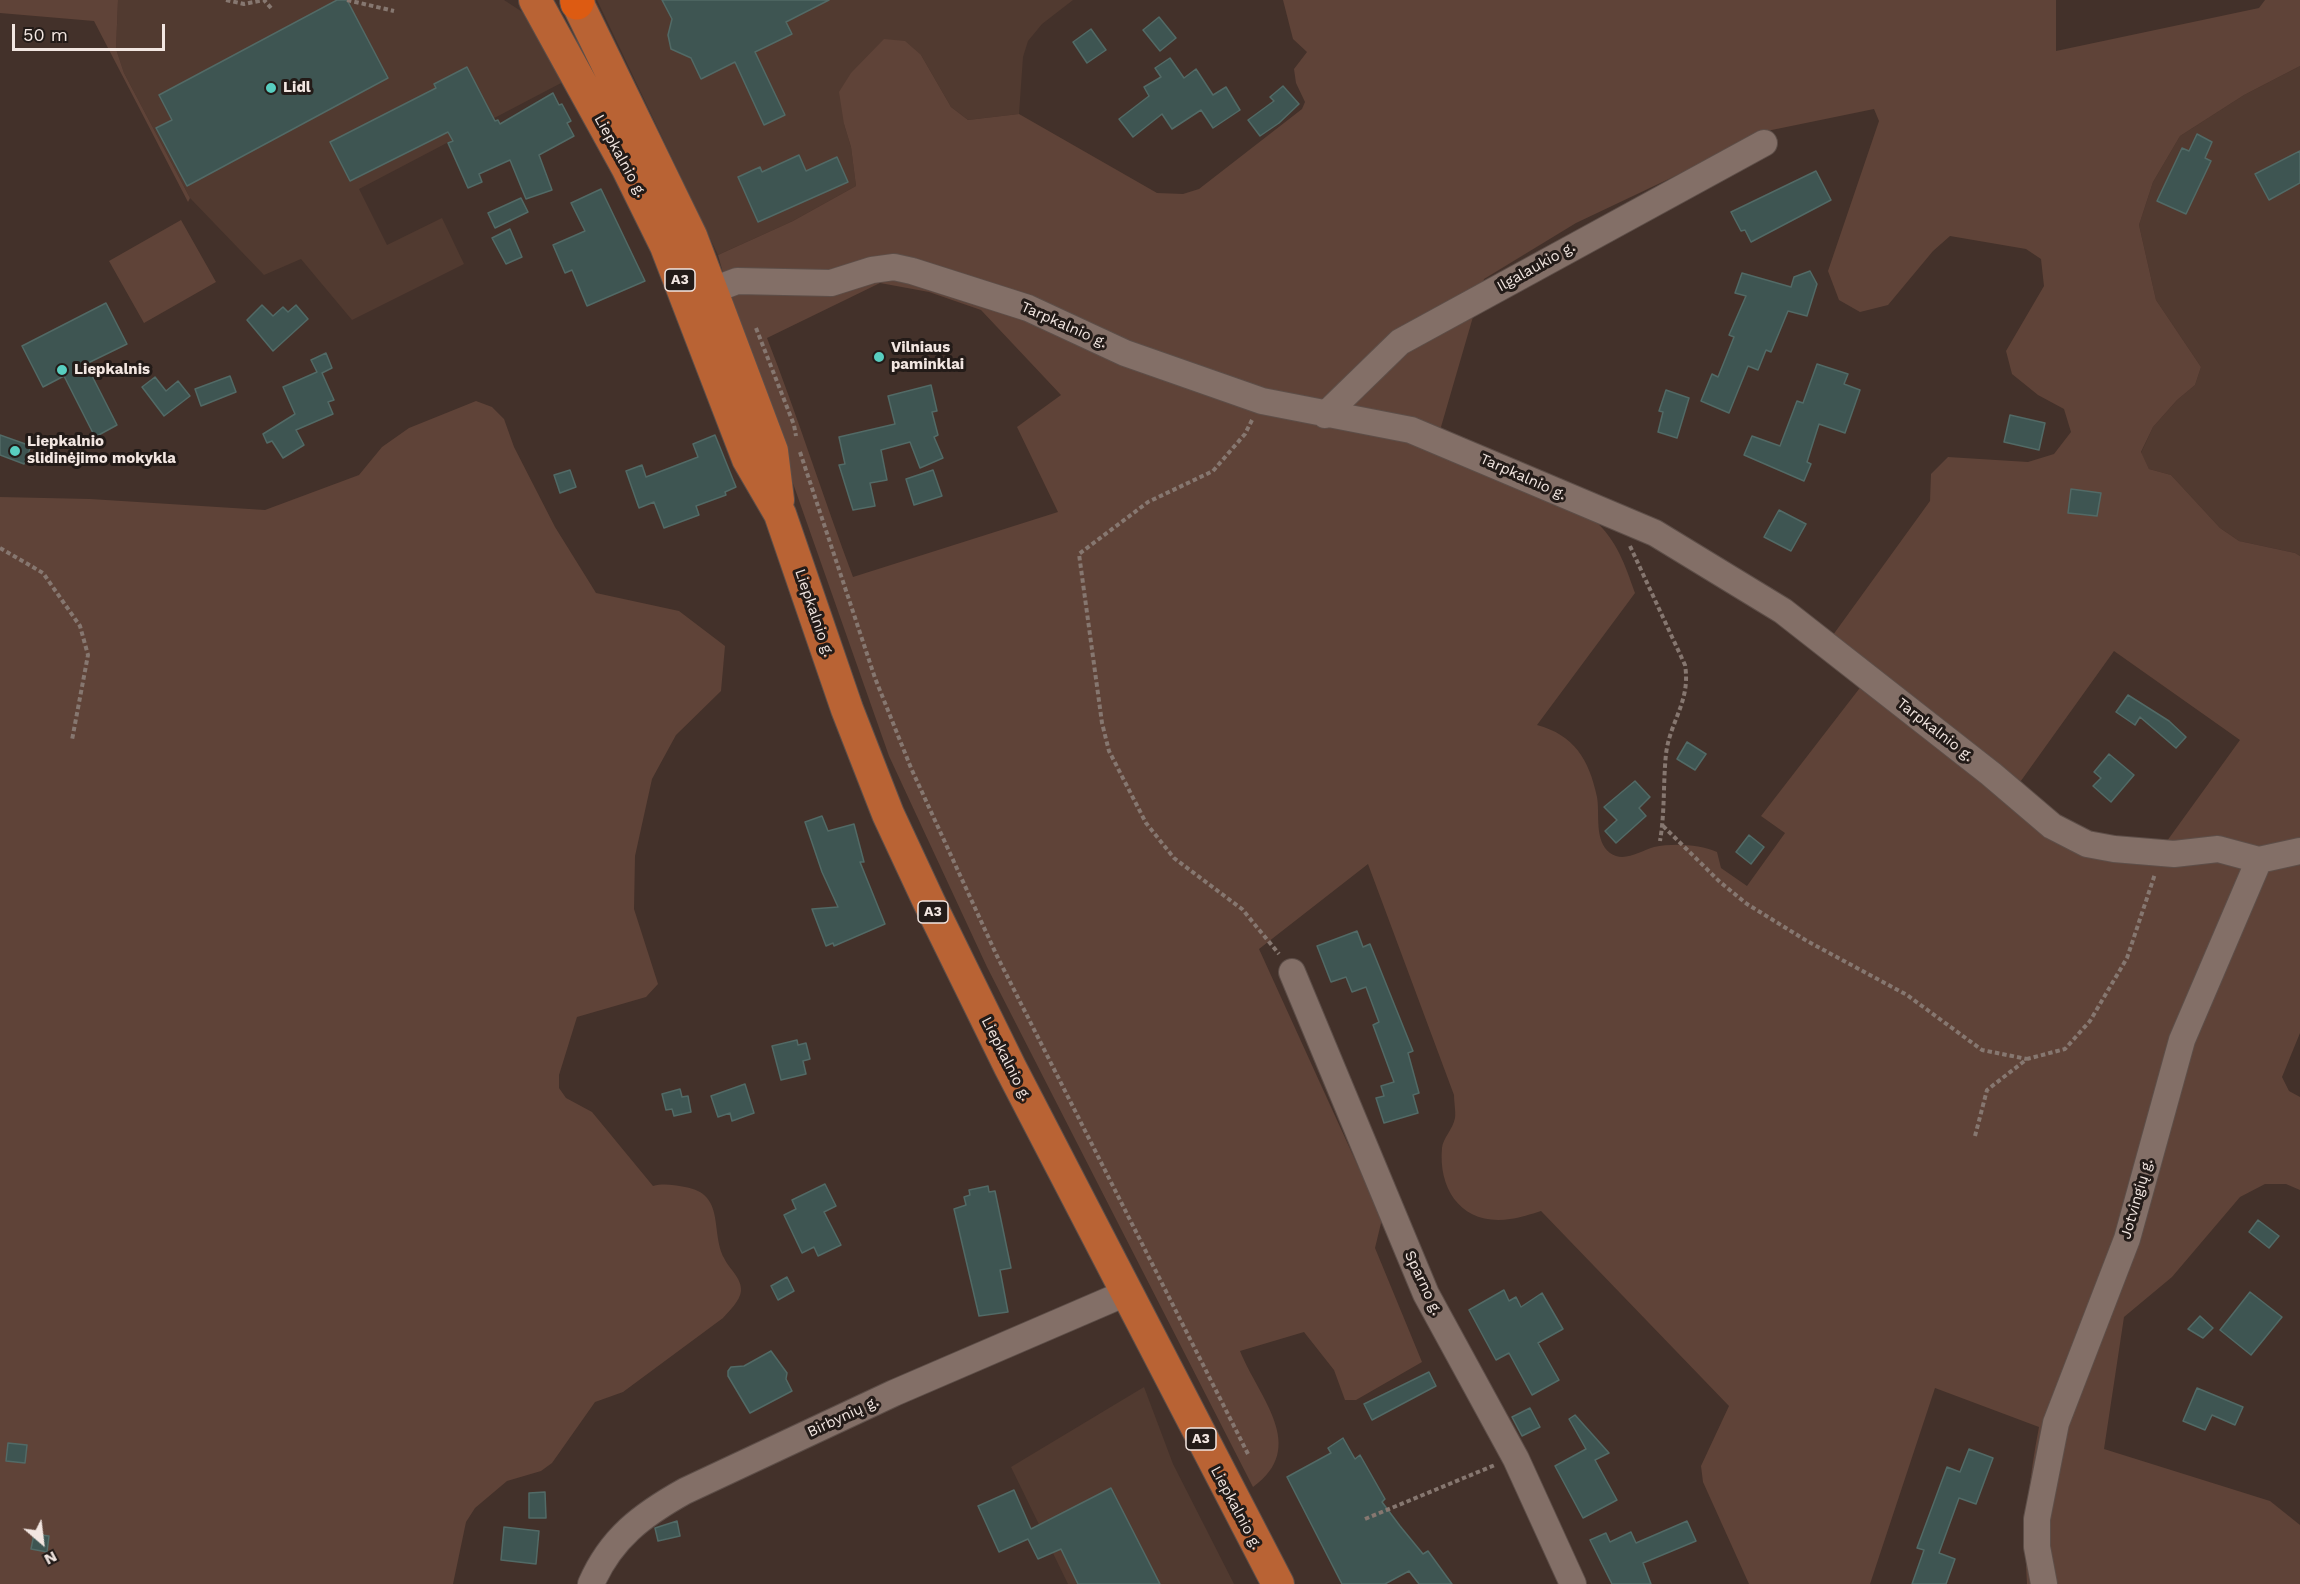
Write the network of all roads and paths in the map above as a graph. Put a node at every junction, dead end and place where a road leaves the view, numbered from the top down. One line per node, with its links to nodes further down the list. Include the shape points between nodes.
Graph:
1 (226, 0): 5 (path, via 244,4 264,0)
2 (347, 0): 6 (path)
3 (535, 0): 12 (main road, Liepkalnio g. / A3, via 666,246 748,459)
4 (577, 1): 8 (main road, Liepkalnio g. / A3, via 673,196)
5 (271, 8)
6 (394, 11)
7 (1764, 143): 10 (street, Ilgalaukio g., via 1400,342)
8 (713, 290): 9 (street, Tarpkalnio g., via 737,280 831,284 894,267 1028,308 1125,353); 12 (main road, Liepkalnio g. / A3, via 772,451)
9 (1262, 401): 10 (street, Tarpkalnio g.); 21 (path, via 1245,434 1213,471 1148,502 1079,554 1102,723 1119,772 1146,823 1174,858 1242,909)
10 (1325, 415): 13 (street, Tarpkalnio g., via 1411,430)
11 (794, 425): 25 (path, via 874,678 911,768 997,956)
12 (780, 514): 24 (main road, Liepkalnio g. / A3, via 846,709 888,814 1010,1067)
13 (1617, 518): 16 (path, via 1685,665 1688,680 1666,752); 19 (street, Tarpkalnio g., via 1654,533 1783,611 2052,826 2087,844)
14 (0, 548): 15 (path, via 43,573 80,626 88,656)
15 (72, 740)
16 (1663, 826): 17 (path); 22 (path, via 1747,904 1907,995 1982,1050)
17 (1660, 841)
18 (2300, 851): 20 (street)
19 (2163, 854): 20 (street, Tarpkalnio g., via 2218,849); 22 (path, via 2127,958 2090,1021 2065,1049)
20 (2259, 861): 31 (street, Jotvingių g., via 2182,1040 2127,1239 2056,1423 2037,1519)
21 (1292, 972): 26 (street, Sparno g., via 1426,1294)
22 (2027, 1059): 23 (path, via 1987,1090)
23 (1975, 1136)
24 (1126, 1293): 28 (street, Birbynių g., via 904,1389 676,1496 621,1535); 29 (main road, Liepkalnio g. / A3)
25 (1248, 1454)
26 (1516, 1459): 27 (path, via 1476,1471 1429,1495); 30 (street, Sparno g.)
27 (1365, 1519)
28 (591, 1584)
29 (1278, 1584)
30 (1573, 1584)
31 (2044, 1584)

